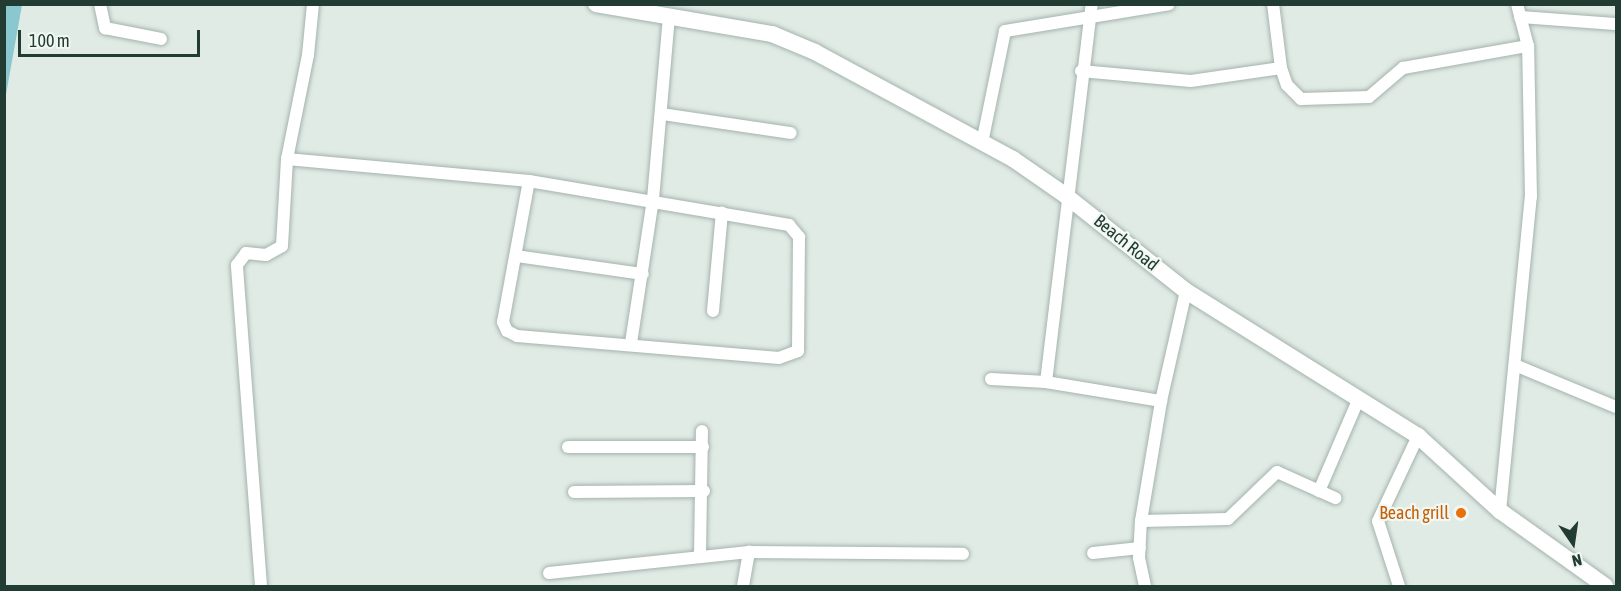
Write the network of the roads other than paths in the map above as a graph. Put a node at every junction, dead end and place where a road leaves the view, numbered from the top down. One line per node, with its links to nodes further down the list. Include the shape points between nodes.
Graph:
1 (100, 4): 10 (street, via 105,28)
2 (313, 4): 17 (street, via 308,55)
3 (596, 4): 8 (main road, Beach Road)
4 (1169, 4): 6 (street)
5 (1272, 4): 12 (street)
6 (1093, 10): 13 (street); 16 (street, via 1005,31)
7 (1519, 11): 9 (street); 11 (street)
8 (669, 16): 14 (street); 16 (main road, Beach Road, via 772,34 815,52)
9 (1617, 24)
10 (160, 39)
11 (1528, 46): 12 (street, via 1403,68 1369,97 1301,99 1287,85); 27 (street, via 1531,197)
12 (1281, 68): 13 (street, via 1191,81)
13 (1081, 71): 19 (street)
14 (662, 114): 15 (street); 20 (street)
15 (791, 133)
16 (982, 143): 19 (main road, Beach Road)
17 (287, 159): 18 (street); 49 (street, via 282,246 266,255 246,253 237,265)
18 (529, 181): 20 (street); 22 (street)
19 (1065, 195): 24 (main road, Beach Road); 29 (street)
20 (653, 199): 21 (street); 23 (street)
21 (722, 212): 25 (street); 26 (street, via 789,225 798,231 798,351 780,358)
22 (516, 256): 23 (street); 26 (street, via 503,322 507,331 516,336)
23 (643, 274): 26 (street)
24 (1186, 291): 30 (main road, Beach Road); 31 (street)
25 (713, 311)
26 (631, 343)
27 (1515, 364): 32 (street); 41 (street)
28 (991, 379): 29 (street)
29 (1046, 381): 31 (street)
30 (1359, 398): 34 (main road, Beach Road); 38 (street)
31 (1161, 401): 42 (street)
32 (1617, 407)
33 (702, 431): 36 (street)
34 (1418, 436): 41 (main road, Beach Road); 52 (street, via 1378,521)
35 (568, 447): 36 (street)
36 (703, 447): 37 (street)
37 (704, 491): 39 (street); 47 (street)
38 (1319, 491): 40 (street); 42 (street, via 1277,472 1228,519)
39 (574, 492)
40 (1335, 498)
41 (1500, 511): 53 (main road, Beach Road)
42 (1141, 521): 43 (street)
43 (1140, 548): 45 (street); 51 (street)
44 (749, 552): 46 (street); 47 (street); 50 (street)
45 (1093, 553)
46 (963, 554)
47 (700, 555): 48 (street)
48 (549, 573)
49 (261, 586)
50 (743, 586)
51 (1145, 586)
52 (1400, 586)
53 (1605, 586)

